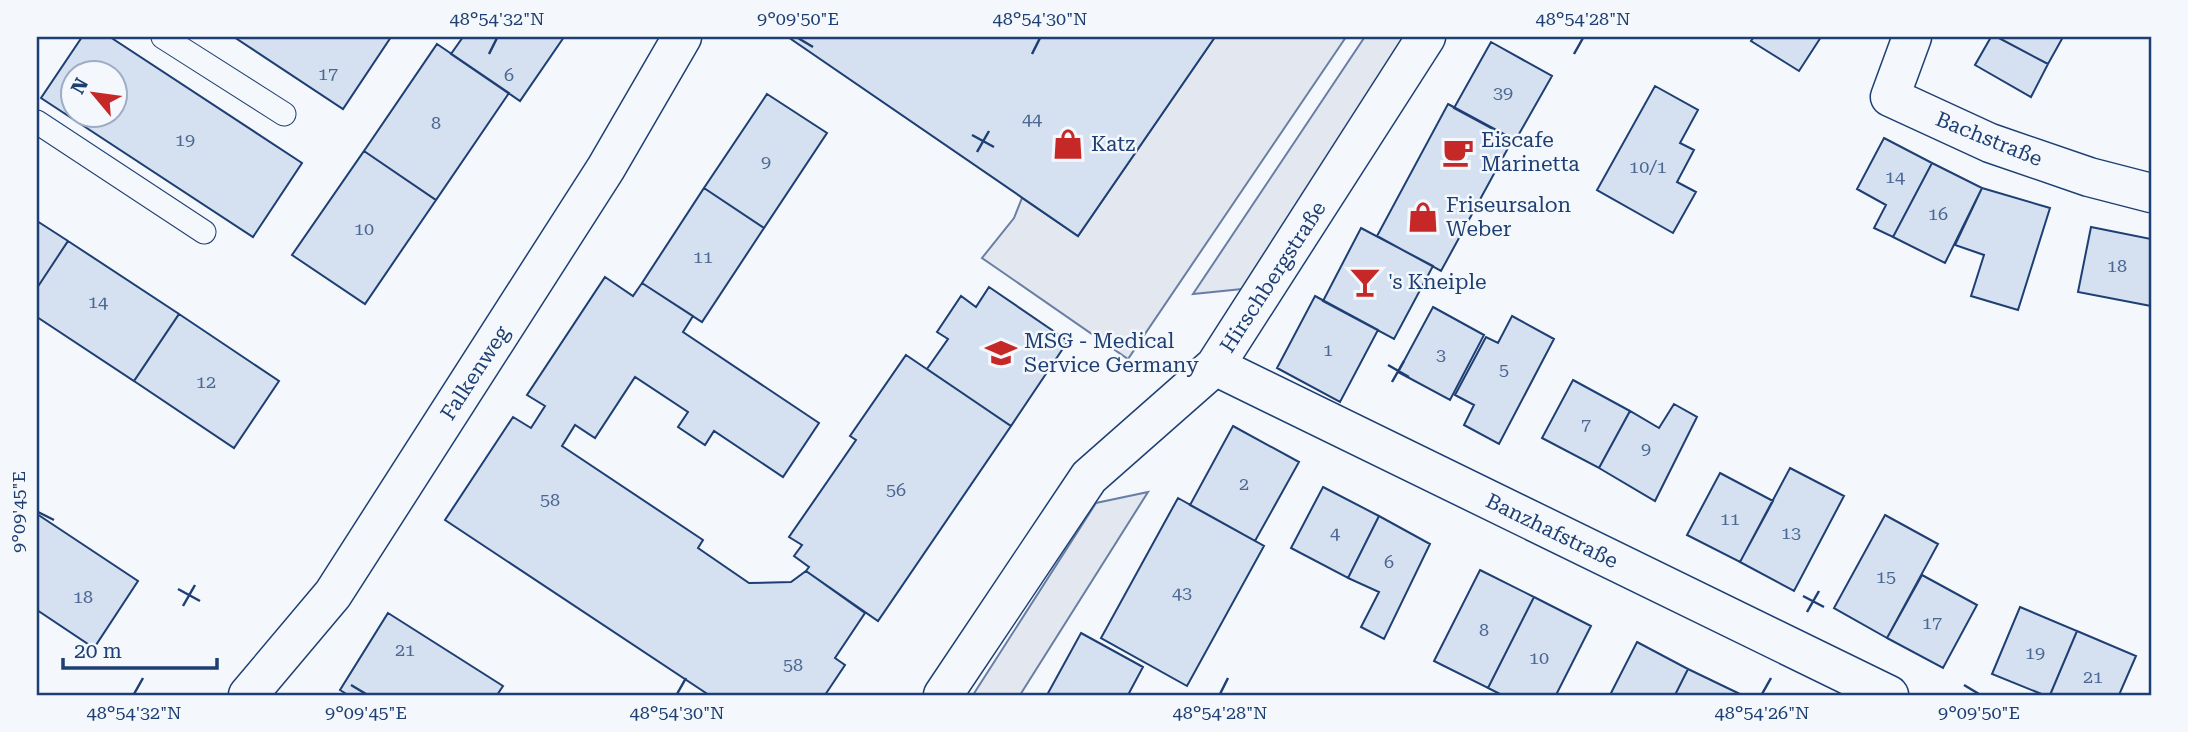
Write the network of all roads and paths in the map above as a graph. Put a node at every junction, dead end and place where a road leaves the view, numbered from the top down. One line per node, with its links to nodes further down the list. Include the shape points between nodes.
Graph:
1 (163, 37): 5 (lane)
2 (682, 37): 10 (street, Falkenweg, via 606,169 333,594)
3 (1426, 37): 9 (street, Hirschbergstraße)
4 (1913, 37): 7 (street, Bachstraße, via 1890,97 1990,143)
5 (284, 114)
6 (37, 122): 8 (lane)
7 (2151, 193)
8 (204, 232)
9 (1216, 366): 11 (street, Hirschbergstraße, via 1089,477); 12 (street, Banzhafstraße)
10 (248, 695)
11 (943, 695)
12 (1889, 695)

